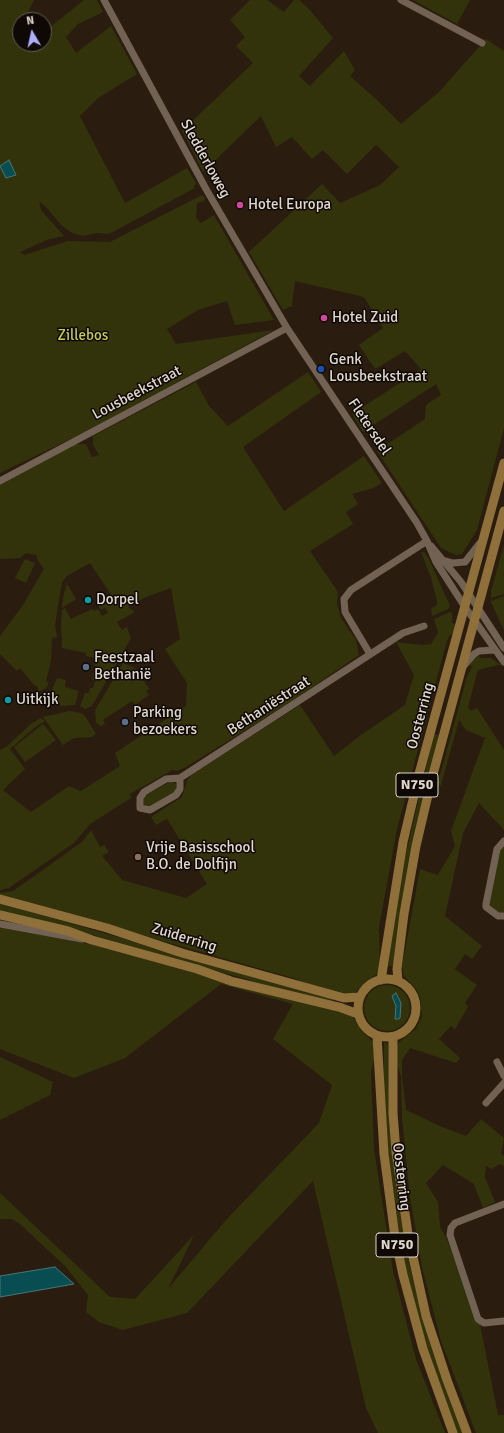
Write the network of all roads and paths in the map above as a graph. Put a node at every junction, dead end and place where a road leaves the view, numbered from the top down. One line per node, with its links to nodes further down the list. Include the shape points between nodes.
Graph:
1 (104, 0): 4 (street, Sledderloweg, via 206,189)
2 (402, 0): 3 (street)
3 (482, 43)
4 (288, 328): 6 (street, Lousbeekstraat); 9 (street, Fletersdel)
5 (504, 463): 8 (main road, Oosterring / N750)
6 (0, 481)
7 (504, 511): 13 (main road, Oosterring / N750)
8 (484, 538): 10 (street, via 465,562); 11 (main road, Oosterring / N750)
9 (427, 541): 10 (street, Fletersdel); 12 (street, Fletersdel, via 436,562); 18 (street, via 351,590 344,599 345,612)
10 (446, 561): 11 (street, Fletersdel)
11 (469, 594): 12 (main road, Oosterring / N750); 13 (street, Fletersdel)
12 (465, 607): 14 (street, Fletersdel); 28 (main road, Oosterring / N750, via 403,842)
13 (477, 607): 14 (main road, Oosterring / N750); 16 (street, Fletersdel)
14 (474, 621): 17 (street, Fletersdel); 20 (main road, Oosterring / N750)
15 (424, 626): 18 (street, Bethaniëstraat, via 403,633)
16 (504, 648)
17 (494, 650): 19 (street, Fletersdel); 20 (street, via 479,651)
18 (370, 654): 21 (street, Bethaniëstraat)
19 (504, 662)
20 (462, 668): 29 (main road, Oosterring / N750, via 416,846 404,914 397,969)
21 (180, 778): 21 (street, Bethaniëstraat, via 166,779 144,792 137,810 150,810 176,795 180,789)
22 (504, 840): 25 (street, via 497,849 486,904 486,907 498,916)
23 (0, 899): 30 (main road, Zuiderring, via 344,998)
24 (0, 915): 27 (main road, Zuiderring, via 68,931)
25 (504, 916)
26 (0, 924): 27 (street)
27 (92, 940): 31 (main road, Zuiderring, via 264,990)
28 (381, 980): 29 (main road); 30 (main road, via 366,987)
29 (398, 981): 33 (main road, via 412,993 416,1011 409,1028)
30 (360, 997): 31 (main road)
31 (358, 1014): 32 (main road, via 363,1026)
32 (378, 1036): 33 (main road); 40 (main road, Oosterring / N750, via 384,1154 395,1237 419,1337)
33 (393, 1037): 41 (main road, Oosterring / N750, via 393,1113 408,1234 426,1316)
34 (497, 1062): 35 (street)
35 (504, 1076)
36 (504, 1082): 37 (street)
37 (486, 1103)
38 (504, 1204): 39 (street, via 455,1223 450,1236 478,1319 484,1323)
39 (504, 1321)
40 (453, 1433)
41 (467, 1433)

